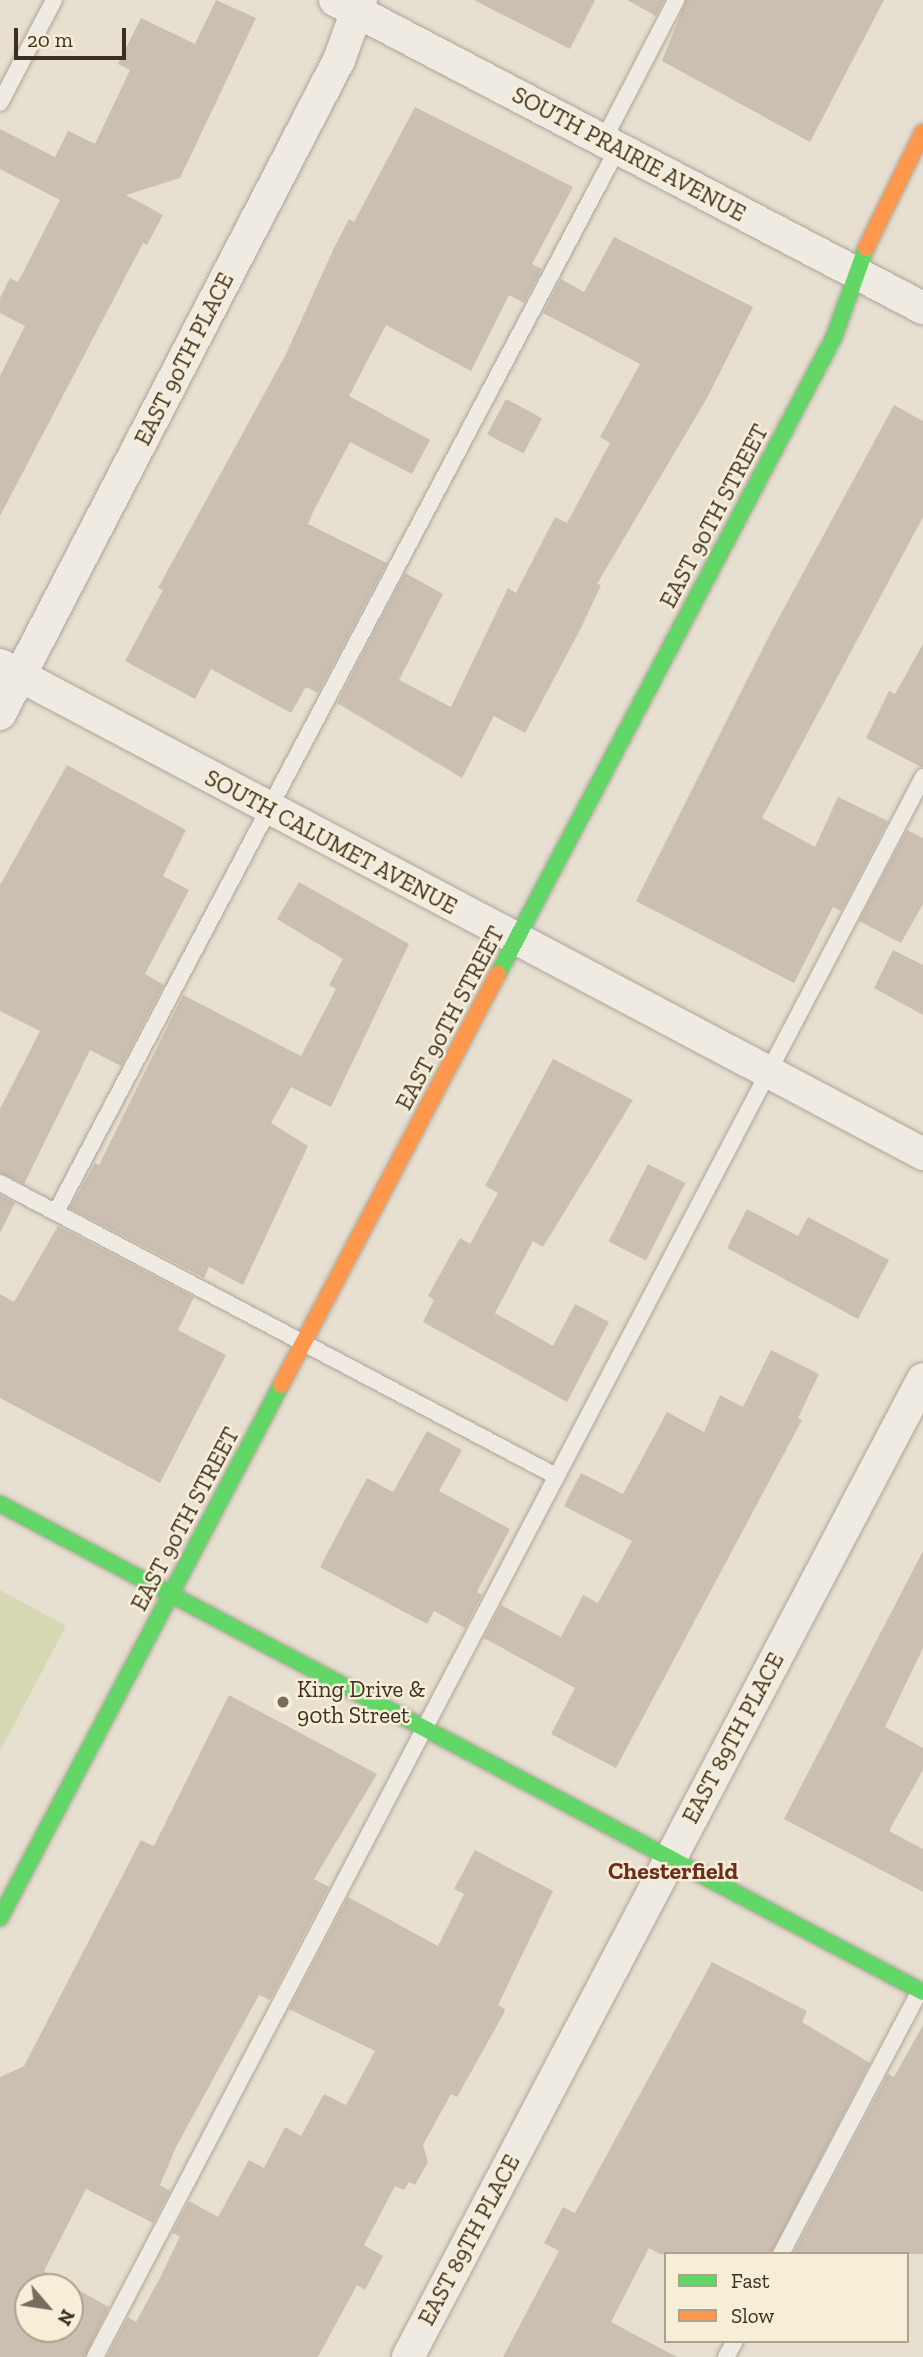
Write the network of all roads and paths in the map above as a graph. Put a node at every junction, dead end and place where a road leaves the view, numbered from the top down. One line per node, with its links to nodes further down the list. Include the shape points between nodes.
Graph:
1 (54, 0): 4 (lane)
2 (676, 0): 6 (lane)
3 (351, 4): 6 (street, SOUTH PRAIRIE AVENUE); 9 (street, EAST 90TH PLACE, via 339,60)
4 (0, 103)
5 (923, 132): 7 (street, EAST 90TH STREET, via 876,220)
6 (611, 144): 7 (street, SOUTH PRAIRIE AVENUE); 12 (lane)
7 (857, 274): 8 (street, SOUTH PRAIRIE AVENUE); 13 (street, EAST 90TH STREET, via 835,337)
8 (923, 308)
9 (10, 671): 10 (street, EAST 90TH PLACE); 12 (street, SOUTH CALUMET AVENUE)
10 (0, 714)
11 (923, 777): 14 (lane)
12 (266, 807): 13 (street, SOUTH CALUMET AVENUE); 17 (lane)
13 (516, 940): 14 (street, SOUTH CALUMET AVENUE); 18 (street, EAST 90TH STREET)
14 (768, 1072): 15 (street, SOUTH CALUMET AVENUE); 20 (lane)
15 (923, 1154)
16 (0, 1183): 17 (lane)
17 (56, 1212): 18 (lane)
18 (304, 1343): 20 (lane); 22 (street, EAST 90TH STREET)
19 (923, 1379): 24 (street, EAST 89TH PLACE)
20 (556, 1476): 23 (lane)
21 (0, 1504): 22 (street)
22 (171, 1594): 23 (street); 25 (street, EAST 90TH STREET)
23 (425, 1730): 24 (street); 28 (lane)
24 (669, 1859): 26 (street); 29 (street, EAST 89TH PLACE)
25 (0, 1918)
26 (922, 1989): 27 (lane)
27 (782, 2252)
28 (94, 2357)
29 (408, 2357)

